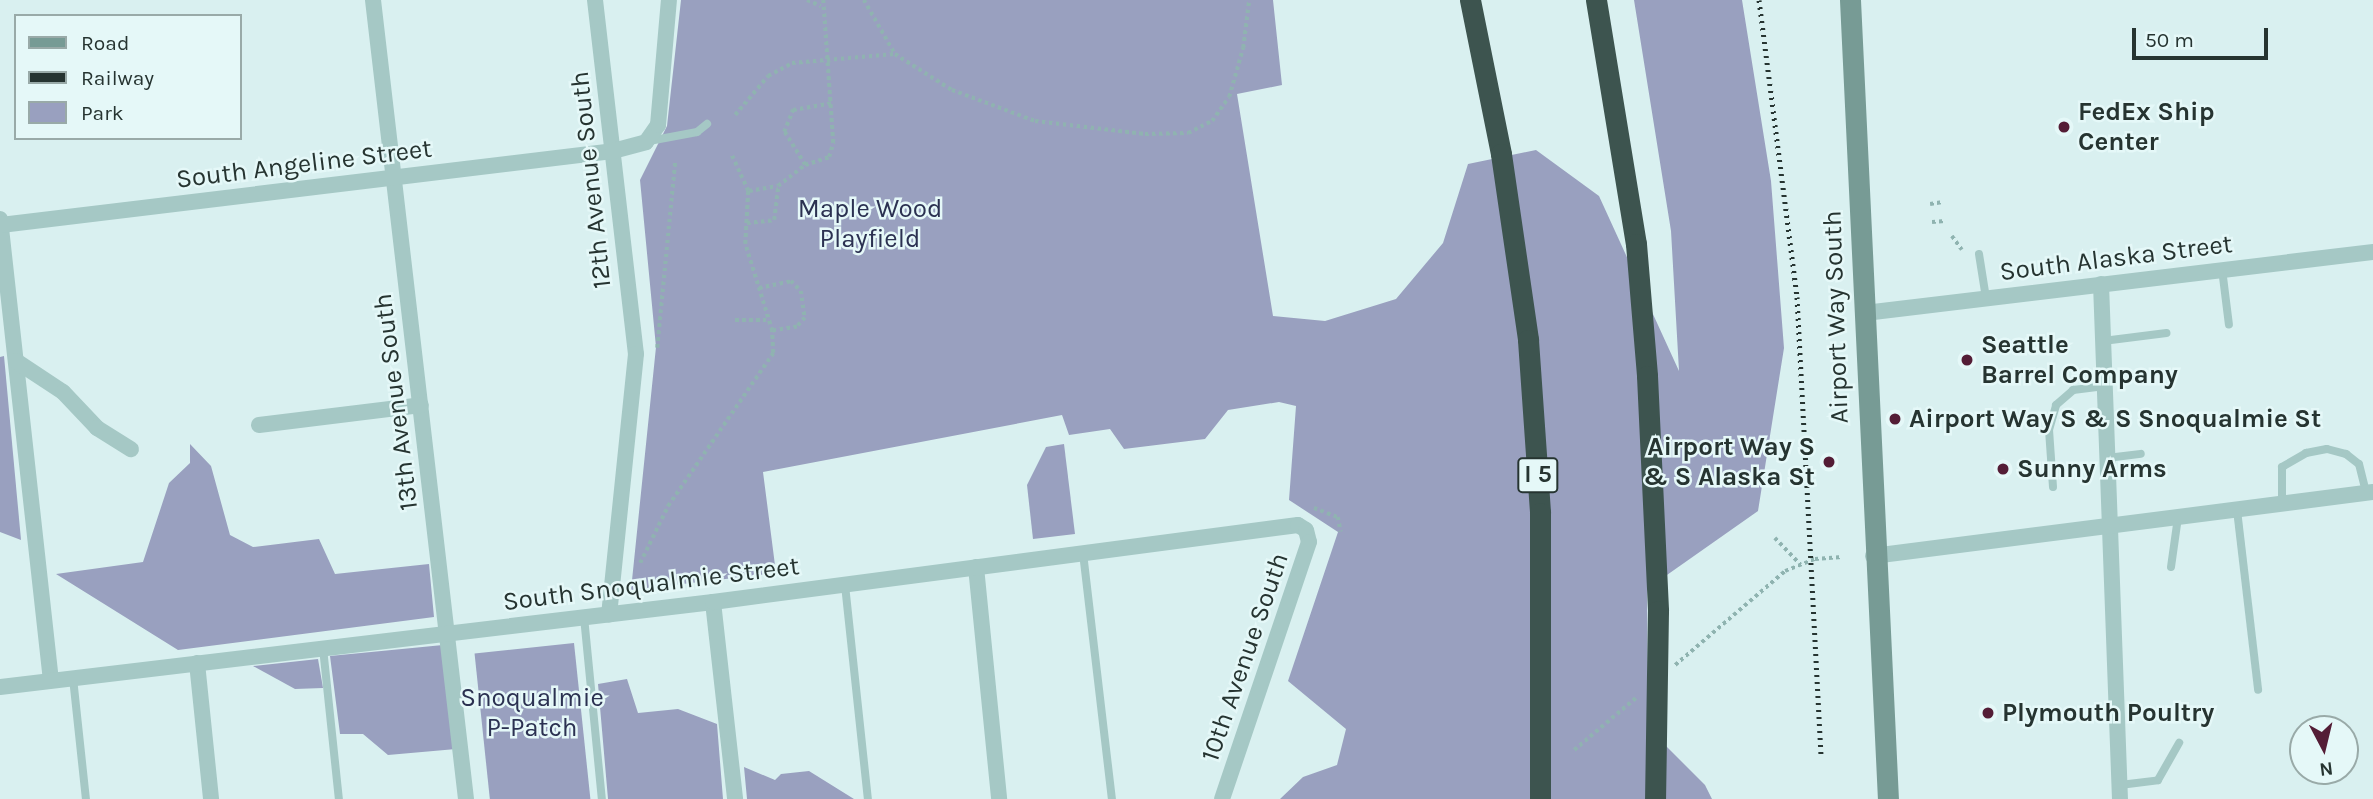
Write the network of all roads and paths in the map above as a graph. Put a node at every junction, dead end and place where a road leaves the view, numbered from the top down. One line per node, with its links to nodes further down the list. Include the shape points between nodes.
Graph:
1 (373, 0): 21 (street, 13th Avenue South)
2 (595, 0): 17 (street, 12th Avenue South)
3 (668, 0): 16 (street, via 658,125)
4 (807, 0): 10 (path)
5 (864, 0): 11 (path)
6 (1249, 0): 11 (path, via 1243,48 1229,97 1212,121 1188,133 1145,134 1035,121 952,90)
7 (1470, 0): 98 (highway, I 5, via 1502,154 1528,340 1540,513)
8 (1596, 0): 99 (highway, bridge, via 1636,244 1647,376 1658,611)
9 (1850, 0): 39 (main road, Airport Way South)
10 (822, 3): 12 (path)
11 (895, 54): 12 (path)
12 (825, 58): 13 (path); 14 (path, via 792,63 768,76)
13 (831, 103): 20 (path, via 829,157); 20 (path, via 793,110 784,132)
14 (735, 115)
15 (707, 124): 16 (lane, via 697,132)
16 (646, 142): 17 (street, South Angeline Street)
17 (613, 151): 21 (street, South Angeline Street); 74 (street, 12th Avenue South, via 636,355)
18 (731, 154): 23 (path)
19 (675, 161): 47 (path)
20 (806, 165): 22 (path)
21 (395, 178): 30 (street, South Angeline Street); 50 (street, 13th Avenue South)
22 (778, 186): 23 (path); 29 (path, via 774,220)
23 (748, 191): 29 (path)
24 (1943, 202): 25 (path)
25 (1930, 204)
26 (0, 219): 30 (street)
27 (1945, 221): 28 (path)
28 (1932, 222)
29 (747, 223): 37 (path, via 745,244)
30 (1, 225): 45 (street)
31 (1952, 236): 32 (path)
32 (1962, 250)
33 (2373, 252): 35 (street, South Alaska Street)
34 (1979, 254): 38 (lane)
35 (2222, 270): 36 (street, South Alaska Street); 42 (lane)
36 (2101, 284): 38 (street, South Alaska Street); 46 (street)
37 (759, 288): 41 (path); 43 (path, via 791,281 801,291 805,318 797,327)
38 (1986, 298): 39 (street, South Alaska Street)
39 (1865, 313): 66 (main road, Airport Way South)
40 (735, 320): 41 (path)
41 (769, 320): 43 (path)
42 (2230, 325)
43 (772, 331): 68 (path, via 773,354 668,506)
44 (2166, 333): 46 (lane)
45 (6, 338): 48 (street)
46 (2103, 341): 49 (street)
47 (657, 348)
48 (16, 361): 52 (street, via 63,392 97,428); 81 (street)
49 (2105, 386): 54 (street); 55 (lane, via 2073,390 2056,405 2049,430)
50 (421, 405): 51 (street); 76 (street, 13th Avenue South)
51 (258, 425)
52 (131, 449)
53 (2141, 454): 54 (lane)
54 (2107, 458): 61 (street)
55 (2053, 487)
56 (2369, 493): 57 (street); 57 (lane, via 2359,464 2346,454 2327,449 2306,453 2281,467)
57 (2282, 504): 59 (street)
58 (1314, 508): 63 (path, via 1338,517)
59 (2237, 510): 60 (street); 84 (lane)
60 (2178, 517): 61 (street); 71 (lane)
61 (2109, 526): 66 (street); 87 (street)
62 (1306, 530): 65 (street, South Snoqualmie Street, via 1298,525); 97 (street, 10th Avenue South, via 1309,542)
63 (1341, 532)
64 (1775, 538): 69 (path)
65 (1083, 553): 70 (street, South Snoqualmie Street); 96 (lane)
66 (1873, 556): 100 (main road, Airport Way South)
67 (1842, 557): 69 (path)
68 (640, 563)
69 (1801, 565): 79 (path, via 1785,571)
70 (975, 566): 72 (street, South Snoqualmie Street); 95 (street)
71 (2171, 567)
72 (845, 585): 73 (street, South Snoqualmie Street); 94 (lane)
73 (713, 602): 74 (street, South Snoqualmie Street); 93 (street)
74 (609, 615): 75 (street, South Snoqualmie Street)
75 (584, 617): 76 (street, South Snoqualmie Street); 92 (lane)
76 (449, 633): 77 (street, South Snoqualmie Street); 91 (street, 13th Avenue South)
77 (323, 648): 78 (street, South Snoqualmie Street); 90 (lane)
78 (197, 663): 80 (street, South Snoqualmie Street); 89 (street)
79 (1669, 670)
80 (73, 678): 81 (street, South Snoqualmie Street); 88 (lane)
81 (51, 680): 82 (street, South Snoqualmie Street)
82 (0, 687)
83 (1648, 688): 86 (path)
84 (2258, 690)
85 (2179, 743): 87 (lane, via 2158,780)
86 (1574, 750)
87 (2119, 792)
88 (86, 799)
89 (211, 799)
90 (339, 799)
91 (466, 799)
92 (602, 799)
93 (734, 799)
94 (868, 799)
95 (999, 799)
96 (1112, 799)
97 (1222, 799)
98 (1540, 799)
99 (1654, 799)
100 (1888, 799)

